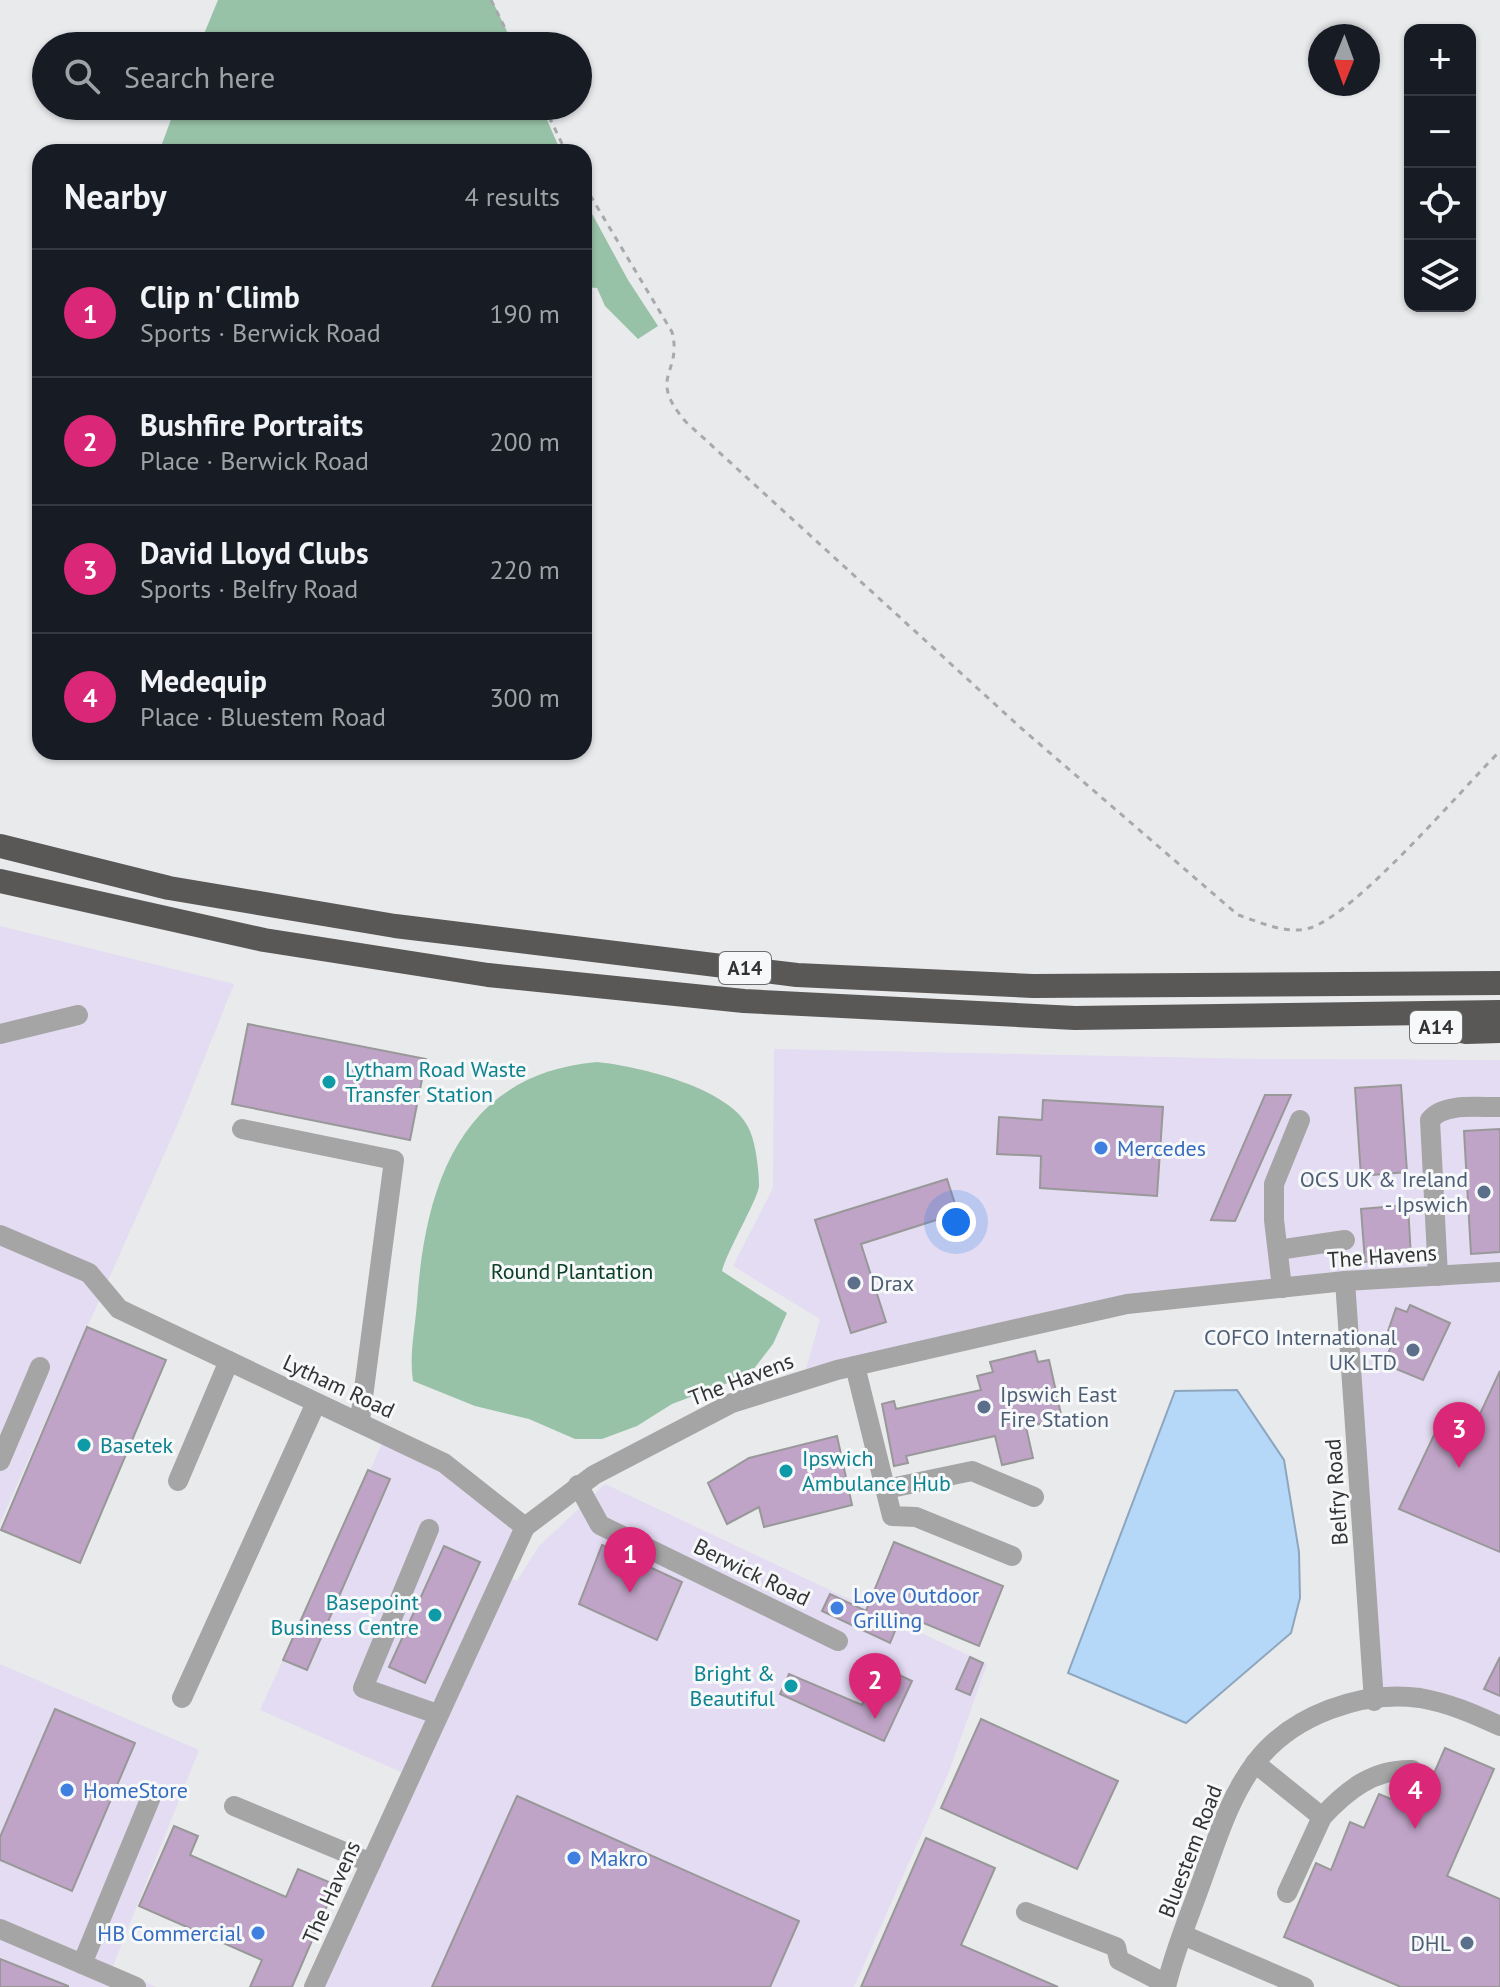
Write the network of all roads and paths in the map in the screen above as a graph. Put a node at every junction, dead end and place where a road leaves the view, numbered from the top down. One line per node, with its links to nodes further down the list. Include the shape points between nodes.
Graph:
1 (491, 0): 2 (path)
2 (507, 32)
3 (551, 120): 4 (path)
4 (562, 144)
5 (592, 198): 6 (path, via 672,332 676,348 665,389 686,422 1021,728 1238,915 1282,929 1308,928 1332,916)
6 (1500, 751)
7 (0, 846): 9 (highway, A14, via 169,888 395,926 797,975 1033,986)
8 (0, 881): 12 (highway, A14, via 264,940 488,975 744,1001 1075,1018)
9 (1500, 983)
10 (1500, 1012): 12 (highway, A14)
11 (78, 1015): 14 (street)
12 (1373, 1015): 13 (highway, A14, via 1466,1032)
13 (1500, 1031)
14 (0, 1034)
15 (1500, 1107): 22 (street, via 1449,1109 1430,1120)
16 (1300, 1120): 20 (street, via 1274,1184)
17 (242, 1129): 31 (street, via 394,1160)
18 (0, 1235): 27 (street, Lytham Road, via 89,1273 119,1309)
19 (1345, 1240): 20 (street)
20 (1278, 1250): 24 (street)
21 (1500, 1272): 22 (street, The Havens)
22 (1438, 1276): 23 (street, The Havens)
23 (1345, 1281): 24 (street, The Havens); 42 (street, Belfry Road)
24 (1282, 1288): 28 (street, The Havens, via 1127,1304)
25 (1388, 1334): 26 (path)
26 (1359, 1336)
27 (229, 1361): 30 (street, Lytham Road); 33 (street)
28 (855, 1366): 34 (street, The Havens, via 732,1403); 35 (street)
29 (40, 1367): 32 (street)
30 (316, 1403): 31 (street, Lytham Road); 41 (street)
31 (360, 1420): 37 (street, Lytham Road, via 444,1463)
32 (0, 1461)
33 (178, 1481)
34 (578, 1485): 37 (street, The Havens); 40 (street, Berwick Road, via 600,1525)
35 (886, 1489): 36 (street, via 972,1471); 39 (street, via 892,1516 916,1517)
36 (1034, 1497)
37 (525, 1527): 43 (street, The Havens)
38 (429, 1529): 43 (street, via 363,1688)
39 (1012, 1556)
40 (838, 1641)
41 (182, 1698)
42 (1374, 1701): 44 (street, Bluestem Road, via 1418,1698 1456,1706); 45 (street, Bluestem Road, via 1313,1716 1291,1728)
43 (437, 1714): 50 (street, The Havens)
44 (1500, 1726)
45 (1255, 1763): 49 (street); 54 (street, Bluestem Road, via 1224,1820)
46 (1412, 1770): 49 (street, via 1375,1775 1351,1788)
47 (151, 1797): 55 (street)
48 (234, 1806): 50 (street)
49 (1322, 1817): 51 (street)
50 (371, 1863): 59 (street, The Havens)
51 (1287, 1893)
52 (1026, 1912): 56 (street, via 1116,1947)
53 (0, 1929): 55 (street)
54 (1183, 1935): 57 (street, Bluestem Road); 60 (street)
55 (82, 1964): 58 (street)
56 (1132, 1978): 57 (street)
57 (1166, 1986)
58 (136, 1987)
59 (314, 1987)
60 (1304, 1987)

